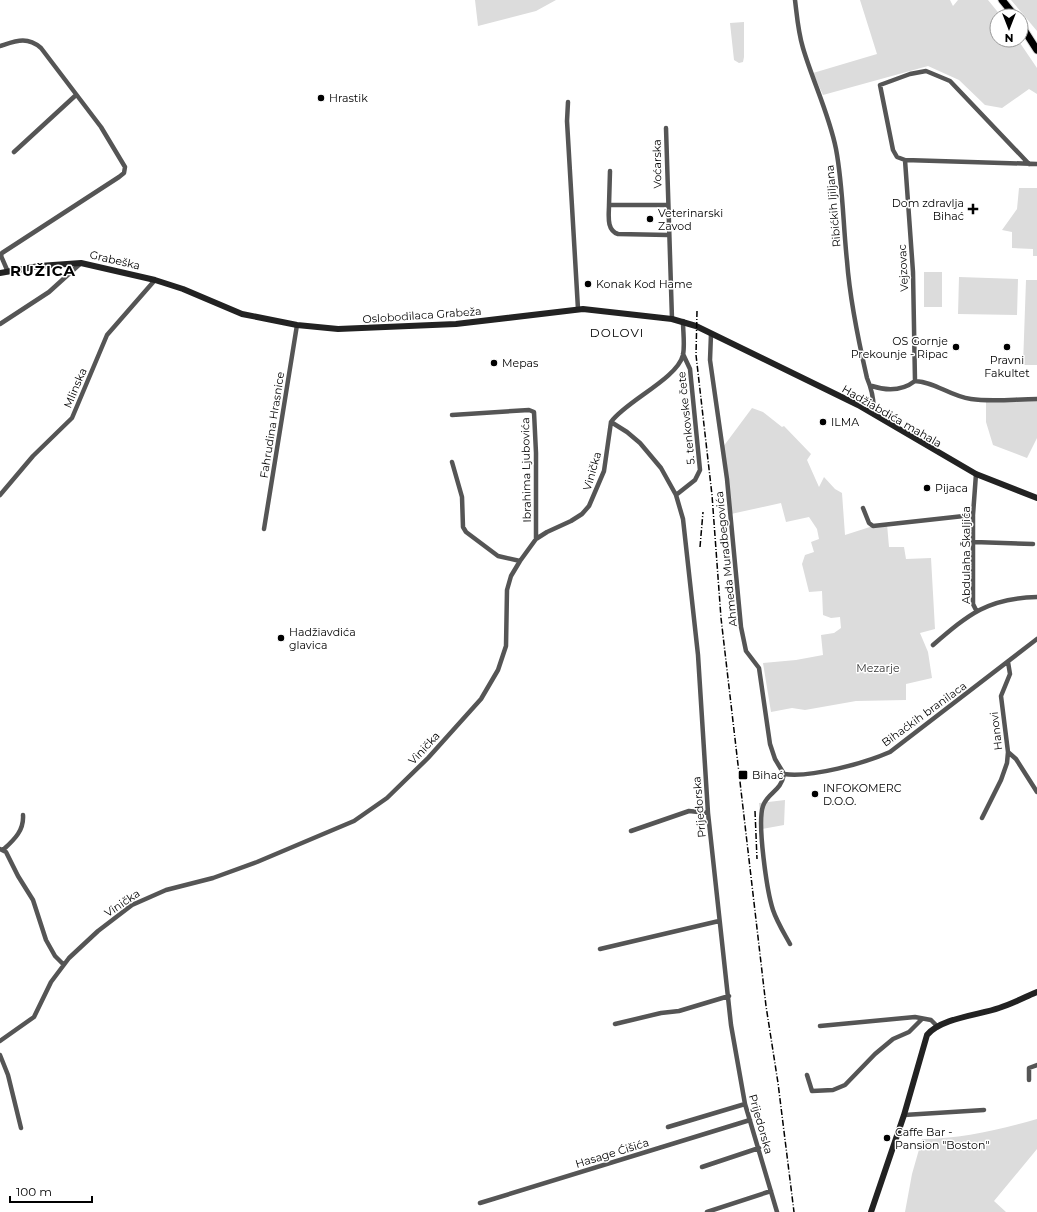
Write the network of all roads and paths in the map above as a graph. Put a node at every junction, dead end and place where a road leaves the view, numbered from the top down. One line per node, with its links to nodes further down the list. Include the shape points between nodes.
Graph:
1 (795, 0): 31 (street, Ribićkih ljiljana, via 803,47 836,149 853,317 867,378)
2 (1002, 0): 3 (main road)
3 (1008, 8)
4 (1029, 38): 6 (main road)
5 (0, 46): 7 (street, via 22,39 36,44)
6 (1037, 50)
7 (76, 95): 10 (street); 19 (street, via 110,141 125,167 124,173 2,253)
8 (568, 102): 22 (street)
9 (666, 128): 16 (street, Voćarska)
10 (14, 152)
11 (905, 160): 12 (street); 12 (street, via 897,157 893,150 880,85 926,71 950,81); 30 (street, Vejzovac, via 913,272)
12 (1030, 164): 13 (street)
13 (1037, 164)
14 (610, 171): 15 (street)
15 (609, 205): 16 (street); 17 (street, via 613,233)
16 (667, 205): 17 (street, Voćarska)
17 (668, 235): 23 (street, Voćarska)
18 (81, 263): 19 (street, Grabeška); 21 (street, Grabeška); 25 (street, via 49,292)
19 (8, 272): 20 (street, Grabeška)
20 (0, 273)
21 (154, 280): 26 (street, Oslobodilaca Grabeža, via 183,289 220,307 242,314); 38 (street, Mlinska, via 107,335 72,418 33,456)
22 (578, 309): 23 (street, Oslobodilaca Grabeža); 26 (street, Oslobodilaca Grabeža, via 412,327 338,330)
23 (672, 319): 24 (street, Oslobodilaca Grabeža)
24 (682, 321): 27 (street, Oslobodilaca Grabeža); 29 (street)
25 (0, 324)
26 (297, 325): 43 (street, Fahrudina Hrasnice)
27 (696, 326): 28 (street, Hadžiabdića mahala)
28 (711, 334): 33 (street, Hadžiabdića mahala); 54 (street, Ahmeda Muradbegovića, via 710,360 727,479 741,627 746,651 759,668 770,744)
29 (683, 354): 35 (street, via 672,372); 39 (street, 5. tenkovske čete, via 690,369 700,470 695,480)
30 (915, 381): 31 (street, via 896,389); 32 (street, via 933,383 943,391 972,399)
31 (872, 386): 33 (street, Ribićkih ljiljana)
32 (1037, 399)
33 (873, 414): 37 (street, Hadžiabdića mahala)
34 (452, 415): 44 (street, Ibrahima Ljubovića, via 529,410 534,412)
35 (611, 422): 39 (street, Prijedorska, via 640,443 667,477); 44 (street, Vinička, via 604,471 590,506 571,521)
36 (452, 462): 47 (street, via 462,497 463,527 466,532 498,556)
37 (976, 474): 40 (street, Hadžiabdića mahala); 42 (street, Abdulaha Škaljića)
38 (0, 495)
39 (676, 495): 56 (street, Prijedorska, via 683,519 689,564 698,655)
40 (1037, 498)
41 (863, 508): 42 (street, via 869,523 873,526)
42 (973, 515): 45 (street, Abdulaha Škaljića)
43 (264, 529)
44 (536, 539): 47 (street, Vinička)
45 (974, 542): 46 (street); 49 (street, Abdulaha Škaljića, via 973,604)
46 (1032, 544)
47 (520, 561): 64 (street, Vinička, via 508,584 506,646 493,681 481,699 428,758 387,798 354,821 264,859 141,900 98,931)
48 (1037, 597): 49 (street, via 1008,600)
49 (976, 610): 51 (street)
50 (1037, 638): 52 (street, Bihaćkih branilaca)
51 (934, 645)
52 (1008, 662): 53 (street, Hanovi, via 1010,674 1001,696); 54 (street, Bihaćkih branilaca, via 890,752 849,766)
53 (1008, 752): 55 (street, via 1016,759); 58 (street, Hanovi, via 1008,763)
54 (784, 774): 62 (street, via 782,783 764,804 762,829 773,910)
55 (1037, 792)
56 (708, 813): 59 (street, via 689,811); 61 (street, Prijedorska)
57 (23, 815): 60 (street, via 19,834)
58 (982, 818)
59 (631, 831)
60 (2, 849): 64 (street, via 28,890 48,945)
61 (719, 921): 63 (street); 66 (street, Prijedorska)
62 (790, 944)
63 (600, 949)
64 (63, 964): 71 (street, Vinička, via 34,1017)
65 (1037, 992): 70 (street, via 999,1008)
66 (729, 996): 68 (street, via 679,1011 661,1012); 76 (street, Prijedorska)
67 (922, 1019): 69 (street, via 915,1017); 70 (street, via 931,1020); 74 (street, via 909,1032 892,1040 840,1088 812,1091)
68 (615, 1024)
69 (820, 1026)
70 (938, 1027): 78 (street, via 927,1036)
71 (0, 1042)
72 (0, 1055): 81 (street)
73 (1037, 1065): 75 (street, via 1029,1068)
74 (807, 1075)
75 (1029, 1080)
76 (745, 1104): 79 (street, Prijedorska); 80 (street)
77 (984, 1110): 78 (street)
78 (904, 1115): 88 (street)
79 (750, 1120): 82 (street, Prijedorska); 85 (street, Hasage Ćišića)
80 (668, 1127)
81 (22, 1128)
82 (759, 1148): 83 (street); 84 (street, Prijedorska)
83 (702, 1167)
84 (771, 1191): 86 (street); 87 (street, Prijedorska)
85 (480, 1203)
86 (707, 1212)
87 (777, 1212)
88 (871, 1212)

